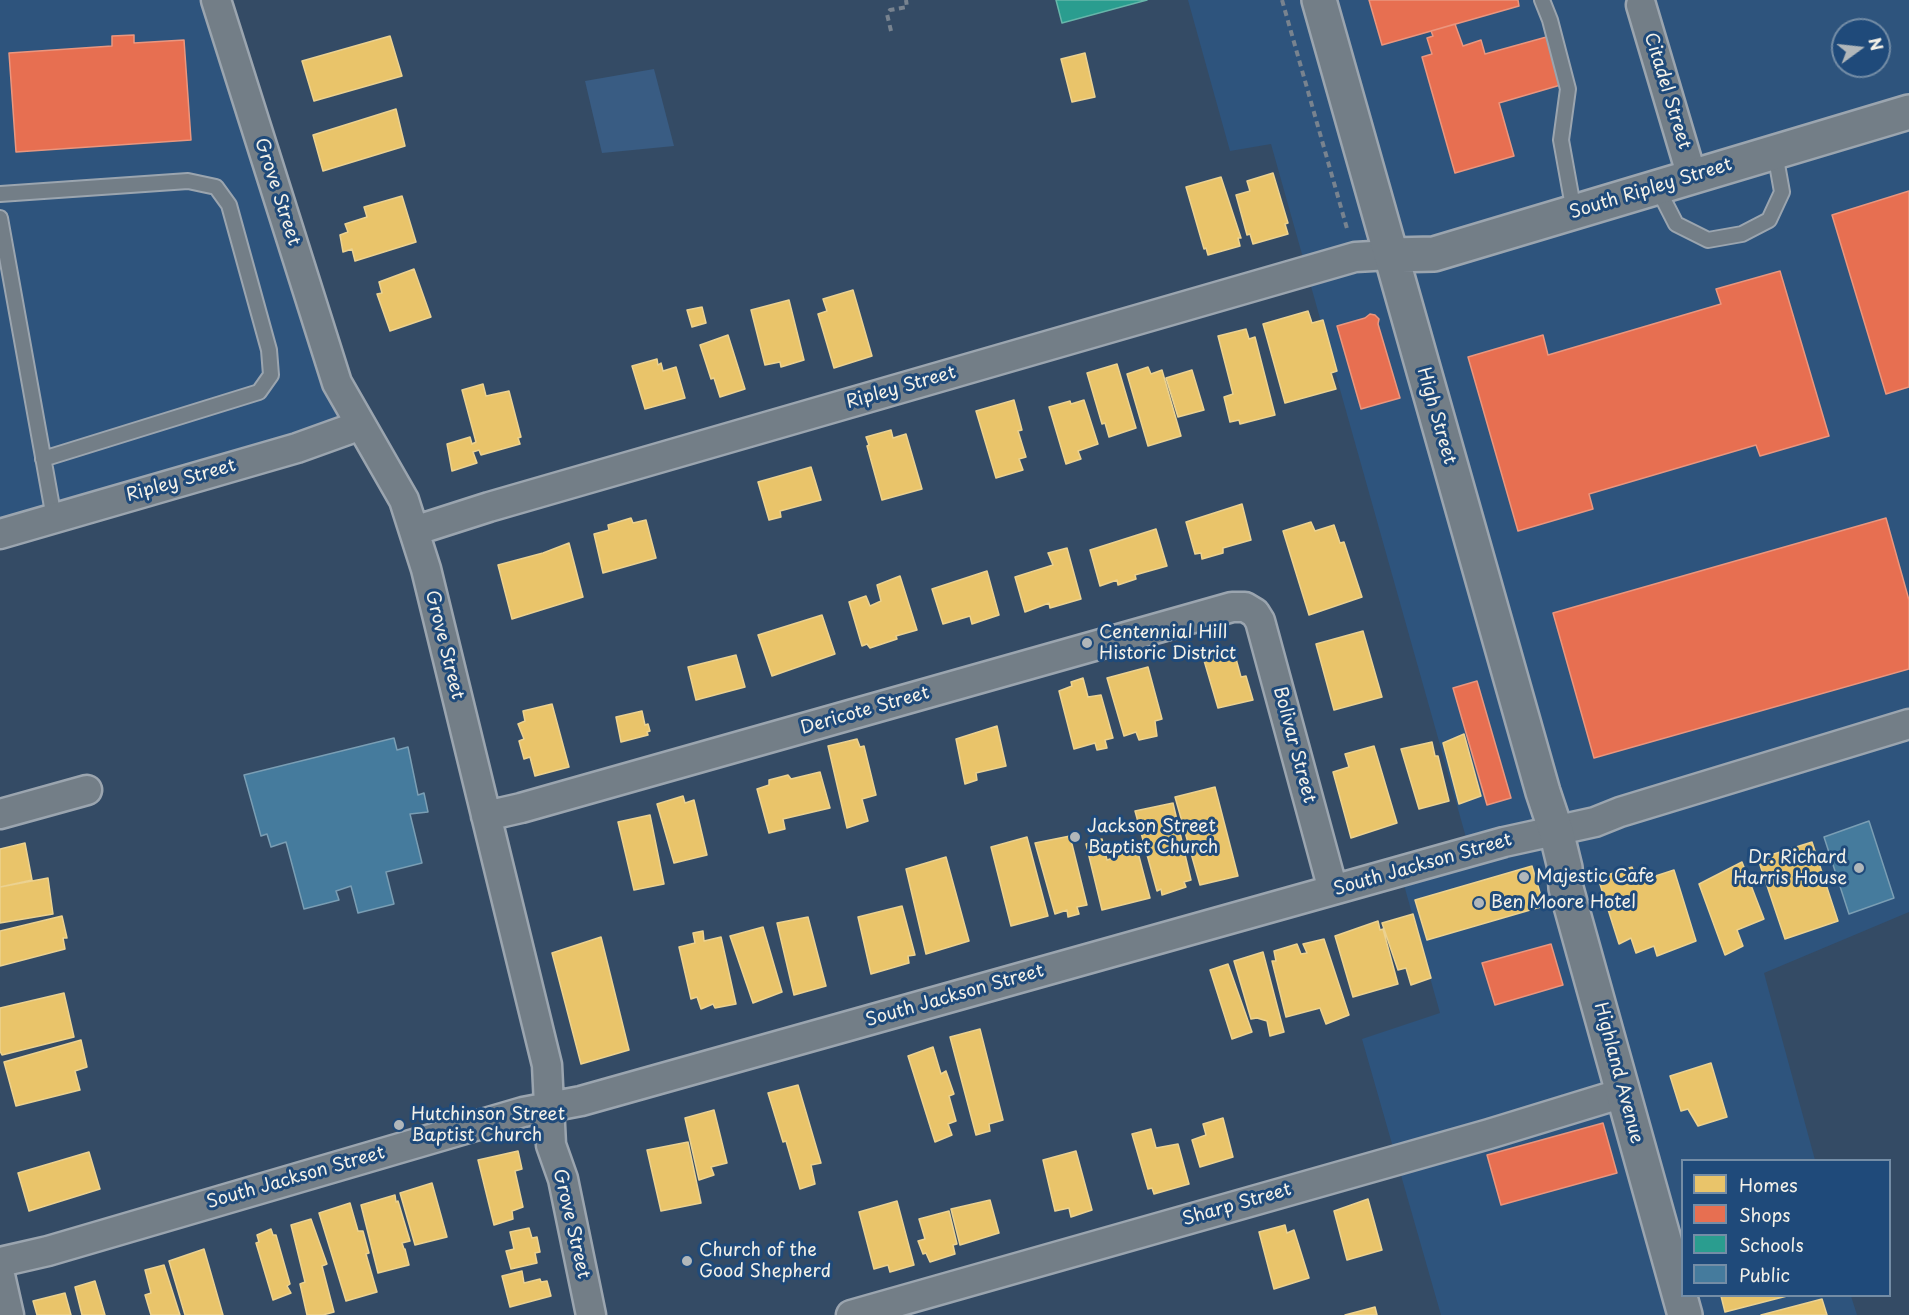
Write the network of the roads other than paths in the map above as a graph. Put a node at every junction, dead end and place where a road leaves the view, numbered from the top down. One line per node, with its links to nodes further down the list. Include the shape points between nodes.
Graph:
1 (216, 0): 13 (street, Grove Street, via 337,383)
2 (1319, 0): 12 (main road, High Street)
3 (1542, 0): 10 (lane, via 1568,89 1561,140)
4 (1640, 3): 7 (street, Citadel Street)
5 (1909, 112): 6 (main road, South Ripley Street)
6 (1775, 152): 7 (main road, South Ripley Street); 8 (lane, via 1782,192 1770,220 1742,234 1708,240 1676,224)
7 (1692, 177): 8 (main road, South Ripley Street)
8 (1657, 187): 10 (main road, South Ripley Street)
9 (0, 194): 14 (lane, via 177,181 216,187 229,205 269,350 271,375 259,392)
10 (1574, 212): 12 (main road, South Ripley Street, via 1434,254)
11 (0, 218): 14 (lane)
12 (1391, 255): 16 (street, Ripley Street, via 1344,260); 23 (main road, High Street)
13 (361, 425): 15 (street, Ripley Street, via 297,448); 16 (street, Grove Street, via 404,500)
14 (43, 459): 15 (lane)
15 (54, 518): 17 (street, Ripley Street)
16 (414, 531): 22 (street, Grove Street)
17 (0, 534)
18 (1245, 607): 22 (street, Dericote Street, via 1232,607); 24 (street, Bolivar Street, via 1260,621)
19 (1909, 724): 23 (street, South Jackson Street)
20 (87, 790): 21 (street)
21 (0, 814)
22 (486, 816): 26 (street, Grove Street, via 547,1065)
23 (1556, 831): 24 (street, South Jackson Street); 25 (main road, Highland Avenue, via 1566,888)
24 (1333, 890): 26 (street, South Jackson Street, via 581,1101)
25 (1623, 1093): 31 (street, Sharp Street); 32 (main road, Highland Avenue)
26 (550, 1106): 27 (street, South Jackson Street); 30 (street, Grove Street, via 551,1145 563,1179)
27 (0, 1262)
28 (0, 1275): 29 (street)
29 (9, 1315)
30 (591, 1315)
31 (851, 1315)
32 (1685, 1315)

